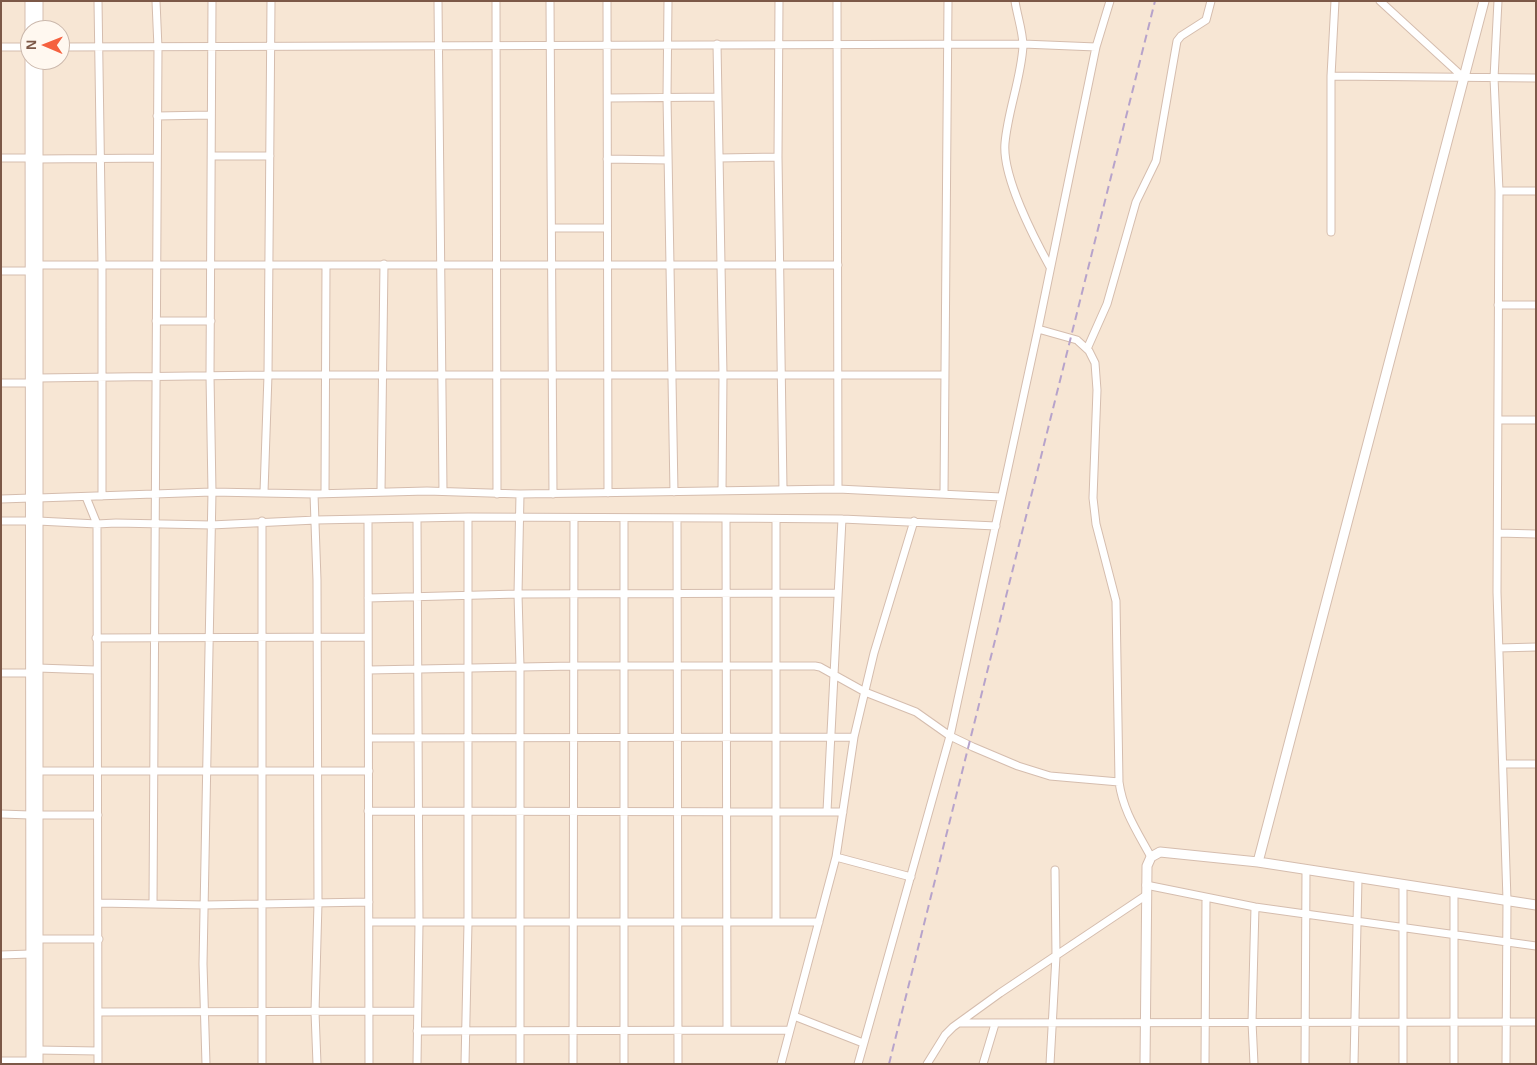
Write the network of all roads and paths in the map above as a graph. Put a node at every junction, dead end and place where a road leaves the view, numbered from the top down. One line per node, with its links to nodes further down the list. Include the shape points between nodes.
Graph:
1 (30, 1): 22 (street)
2 (38, 1): 23 (street)
3 (98, 1): 36 (street)
4 (156, 1): 41 (street)
5 (212, 1): 37 (street)
6 (271, 1): 38 (street)
7 (438, 1): 39 (street)
8 (496, 1): 33 (street)
9 (550, 1): 29 (street)
10 (607, 1): 30 (street)
11 (668, 1): 31 (street)
12 (779, 1): 25 (street)
13 (837, 1): 26 (street)
14 (948, 1): 27 (street)
15 (1015, 1): 28 (street)
16 (1110, 1): 40 (street)
17 (1211, 1): 91 (street, via 1206,20 1177,41 1156,161 1136,202 1107,304)
18 (1335, 1): 44 (street)
19 (1380, 1): 45 (street)
20 (1484, 1): 45 (street)
21 (1498, 1): 46 (street)
22 (30, 20)
23 (38, 20)
24 (717, 44): 25 (street); 31 (street); 49 (street)
25 (779, 44): 26 (street); 55 (street)
26 (837, 44): 27 (street); 80 (street)
27 (948, 44): 28 (street); 97 (street)
28 (1023, 44): 40 (street); 83 (street, via 1005,144 1006,164 1032,234)
29 (551, 45): 30 (street); 33 (street); 65 (street)
30 (607, 45): 31 (street); 50 (street)
31 (668, 45): 48 (street)
32 (20, 46): 34 (street)
33 (496, 46): 39 (street); 70 (street)
34 (1, 47)
35 (70, 47): 36 (street)
36 (98, 47): 41 (street); 58 (street)
37 (212, 47): 38 (street); 41 (street); 51 (street)
38 (272, 47): 39 (street); 54 (street)
39 (438, 47): 69 (street)
40 (1096, 47): 83 (street)
41 (158, 48): 52 (street)
42 (31, 70): 57 (street)
43 (38, 70): 57 (street)
44 (1331, 76): 45 (street); 67 (street)
45 (1464, 78): 46 (street); 223 (street)
46 (1494, 78): 47 (street); 63 (street)
47 (1536, 78)
48 (667, 97): 49 (street); 50 (street); 62 (street)
49 (718, 97): 60 (street)
50 (608, 98): 61 (street)
51 (211, 115): 52 (street); 53 (street)
52 (157, 116): 59 (street)
53 (212, 156): 54 (street); 74 (street)
54 (270, 156): 75 (street)
55 (778, 157): 60 (street); 82 (street)
56 (1, 158): 57 (street)
57 (34, 158): 58 (street); 81 (street); 85 (street)
58 (101, 158): 59 (street); 72 (street)
59 (157, 158): 73 (street)
60 (719, 158): 79 (street)
61 (607, 159): 62 (street); 66 (street)
62 (668, 160): 78 (street)
63 (1499, 191): 64 (street); 86 (street)
64 (1536, 191)
65 (552, 228): 66 (street); 71 (street)
66 (606, 228): 77 (street)
67 (1331, 232)
68 (384, 264): 69 (street); 76 (street); 93 (street)
69 (439, 264): 70 (street); 94 (street)
70 (497, 264): 71 (street); 99 (street)
71 (552, 264): 77 (street); 106 (street)
72 (102, 265): 73 (street); 81 (street); 103 (street)
73 (156, 265): 74 (street); 88 (street)
74 (211, 265): 75 (street); 89 (street)
75 (268, 265): 76 (street); 92 (street)
76 (326, 265): 105 (street)
77 (607, 265): 78 (street); 100 (street)
78 (670, 265): 79 (street); 101 (street)
79 (721, 265): 82 (street); 95 (street)
80 (838, 265): 82 (street); 102 (street)
81 (39, 266): 107 (street)
82 (779, 266): 96 (street)
83 (1050, 268): 90 (street)
84 (1, 270): 85 (street)
85 (30, 271): 107 (street)
86 (1498, 305): 87 (street); 109 (street)
87 (1536, 305)
88 (156, 321): 89 (street); 104 (street)
89 (211, 321): 98 (street)
90 (1038, 329): 91 (street, via 1077,340); 129 (street)
91 (1087, 349): 206 (street, via 1095,364 1097,390 1094,516 1116,601)
92 (268, 375): 98 (street); 105 (street); 117 (street)
93 (383, 375): 94 (street); 105 (street); 113 (street)
94 (441, 375): 99 (street); 114 (street)
95 (723, 375): 96 (street); 101 (street); 115 (street)
96 (782, 375): 102 (street); 111 (street)
97 (944, 375): 102 (street); 121 (street)
98 (210, 376): 104 (street); 116 (street)
99 (496, 376): 106 (street); 123 (street)
100 (609, 376): 101 (street); 106 (street); 120 (street)
101 (671, 376): 118 (street)
102 (839, 376): 112 (street)
103 (102, 377): 104 (street); 107 (street); 127 (street)
104 (156, 377): 126 (street)
105 (326, 377): 119 (street)
106 (552, 377): 125 (street)
107 (34, 380): 108 (street); 130 (street)
108 (1, 383)
109 (1498, 420): 110 (street); 151 (street)
110 (1536, 420)
111 (783, 489): 112 (street); 115 (street)
112 (838, 489): 121 (street)
113 (381, 491): 114 (street); 119 (street)
114 (443, 491): 123 (street)
115 (722, 491): 118 (street)
116 (212, 492): 117 (street); 126 (street); 149 (street)
117 (264, 492): 122 (street)
118 (674, 492): 120 (street)
119 (325, 493): 122 (street)
120 (608, 493): 125 (street)
121 (944, 493): 129 (street)
122 (314, 494): 141 (street)
123 (497, 494): 124 (street)
124 (520, 494): 125 (street); 134 (street)
125 (553, 494)
126 (156, 495): 127 (street); 147 (street)
127 (102, 496): 128 (street)
128 (86, 497): 130 (street); 148 (street)
129 (1001, 497): 150 (street)
130 (34, 498): 131 (street); 144 (street)
131 (1, 499)
132 (468, 517): 133 (street); 134 (street); 160 (street)
133 (417, 518): 142 (street); 161 (street)
134 (520, 518): 135 (street); 156 (street)
135 (574, 518): 136 (street); 157 (street)
136 (624, 518): 137 (street); 158 (street)
137 (677, 518): 138 (street); 153 (street)
138 (726, 518): 139 (street); 159 (street)
139 (776, 519): 140 (street); 154 (street)
140 (842, 519): 146 (street); 155 (street)
141 (316, 520): 142 (street); 145 (street); 164 (street)
142 (368, 520): 162 (street)
143 (1, 521): 144 (street)
144 (34, 521): 148 (street); 179 (street)
145 (262, 521): 149 (street); 163 (street)
146 (914, 521): 150 (street); 184 (street)
147 (154, 523): 148 (street); 149 (street); 168 (street)
148 (96, 524): 166 (street)
149 (211, 525): 167 (street)
150 (996, 526): 185 (street)
151 (1498, 533): 152 (street); 170 (street)
152 (1536, 534)
153 (677, 593): 158 (street); 159 (street); 175 (street)
154 (776, 593): 155 (street); 159 (street); 173 (street)
155 (838, 593): 183 (street)
156 (518, 594): 157 (street); 160 (street); 174 (street)
157 (573, 594): 158 (street); 171 (street)
158 (625, 594): 172 (street)
159 (725, 594): 176 (street)
160 (468, 596): 161 (street); 177 (street)
161 (418, 597): 162 (street); 178 (street)
162 (368, 598): 165 (street)
163 (262, 637): 164 (street); 167 (street); 205 (street)
164 (317, 637): 165 (street); 199 (street)
165 (368, 637): 181 (street)
166 (96, 638): 168 (street); 180 (street)
167 (208, 638): 168 (street); 204 (street)
168 (154, 639): 203 (street)
169 (1536, 647): 170 (street)
170 (1499, 648): 197 (street)
171 (572, 666): 172 (street); 174 (street); 193 (street)
172 (624, 666): 175 (street); 194 (street)
173 (777, 666): 176 (street); 183 (street, via 814,666); 190 (street)
174 (520, 667): 177 (street); 188 (street)
175 (678, 667): 176 (street); 189 (street)
176 (726, 667): 195 (street)
177 (468, 668): 178 (street); 187 (street)
178 (418, 669): 181 (street); 186 (street)
179 (35, 670): 180 (street); 182 (street); 200 (street); 219 (street)
180 (95, 670): 202 (street)
181 (369, 670): 192 (street)
182 (1, 673)
183 (834, 675): 184 (street); 196 (street)
184 (865, 692): 185 (street, via 916,712); 191 (street)
185 (950, 736): 206 (street, via 1035,772); 226 (street)
186 (418, 737): 187 (street); 192 (street); 212 (street)
187 (468, 737): 188 (street); 207 (street)
188 (520, 737): 193 (street); 208 (street)
189 (677, 737): 194 (street); 195 (street); 213 (street)
190 (777, 737): 195 (street); 196 (street); 215 (street)
191 (854, 737): 196 (street); 217 (street)
192 (369, 738): 201 (street)
193 (573, 738): 194 (street); 209 (street)
194 (624, 738): 210 (street)
195 (726, 738): 214 (street)
196 (831, 738): 216 (street)
197 (1503, 764): 198 (street); 233 (street)
198 (1536, 764)
199 (316, 770): 201 (street); 205 (street); 236 (street)
200 (38, 771): 202 (street); 219 (street)
201 (369, 771): 211 (street)
202 (97, 772): 203 (street); 220 (street)
203 (154, 772): 204 (street); 237 (street)
204 (206, 772): 205 (street); 240 (street)
205 (264, 772): 238 (street)
206 (1119, 782): 222 (street, via 1126,813)
207 (468, 810): 208 (street); 212 (street); 251 (street)
208 (518, 810): 209 (street); 252 (street)
209 (573, 810): 210 (street); 253 (street)
210 (623, 810): 213 (street); 245 (street)
211 (368, 811): 212 (street); 234 (street)
212 (418, 811): 250 (street)
213 (678, 811): 214 (street); 246 (street)
214 (727, 811): 215 (street); 247 (street)
215 (776, 811): 216 (street); 248 (street)
216 (827, 811): 217 (street)
217 (843, 812): 221 (street)
218 (1, 814): 219 (street)
219 (34, 815): 220 (street); 256 (street); 260 (street)
220 (98, 815): 235 (street)
221 (836, 856): 226 (street); 249 (street)
222 (1151, 857): 223 (street, via 1160,852); 228 (street)
223 (1258, 862): 225 (street)
224 (1055, 870): 262 (street)
225 (1306, 870): 227 (street); 242 (street)
226 (911, 877): 290 (street)
227 (1358, 878): 229 (street); 243 (street)
228 (1146, 885): 231 (street); 232 (street)
229 (1403, 885): 230 (street); 254 (street)
230 (1454, 892): 233 (street); 255 (street)
231 (1145, 896): 262 (street); 280 (street)
232 (1206, 898): 241 (street); 276 (street)
233 (1507, 900): 239 (street); 258 (street)
234 (369, 902): 236 (street); 244 (street)
235 (99, 903): 237 (street); 257 (street)
236 (318, 903): 238 (street); 267 (street)
237 (153, 904): 240 (street)
238 (263, 904): 240 (street); 266 (street)
239 (1536, 904)
240 (205, 905): 265 (street, via 203,964)
241 (1255, 907): 242 (street); 277 (street)
242 (1304, 913): 243 (street); 270 (street)
243 (1355, 919): 254 (street); 278 (street)
244 (369, 922): 250 (street); 268 (street)
245 (624, 922): 246 (street); 253 (street); 282 (street)
246 (678, 922): 247 (street); 283 (street)
247 (727, 922): 248 (street); 284 (street)
248 (776, 922): 249 (street)
249 (820, 922): 269 (street)
250 (419, 923): 251 (street); 263 (street)
251 (468, 923): 252 (street); 287 (street)
252 (518, 923): 253 (street); 289 (street)
253 (573, 923): 288 (street)
254 (1403, 927): 255 (street); 271 (street)
255 (1454, 933): 258 (street); 272 (street)
256 (39, 939): 257 (street); 291 (street)
257 (99, 939): 264 (street)
258 (1506, 942): 259 (street); 273 (street)
259 (1536, 946)
260 (30, 954): 261 (street); 294 (street)
261 (1, 955)
262 (1056, 956): 274 (street); 275 (street)
263 (418, 1011): 268 (street); 286 (street)
264 (99, 1012): 265 (street); 292 (street)
265 (206, 1012): 266 (street); 296 (street)
266 (262, 1012): 267 (street); 297 (street)
267 (315, 1012): 268 (street); 298 (street)
268 (369, 1012): 299 (street)
269 (794, 1016): 285 (street); 290 (street)
270 (1304, 1021): 277 (street); 278 (street); 314 (street)
271 (1403, 1021): 272 (street); 278 (street); 316 (street)
272 (1453, 1021): 273 (street); 317 (street)
273 (1506, 1021): 279 (street); 318 (street)
274 (959, 1022): 281 (street); 308 (street, via 945,1035)
275 (1051, 1022): 280 (street); 281 (street); 310 (street)
276 (1204, 1022): 277 (street); 280 (street); 312 (street)
277 (1252, 1022): 313 (street)
278 (1354, 1022): 315 (street)
279 (1536, 1022)
280 (1145, 1023): 311 (street)
281 (995, 1024): 309 (street)
282 (624, 1030): 283 (street); 288 (street); 304 (street)
283 (678, 1030): 284 (street); 305 (street)
284 (727, 1030): 285 (street)
285 (790, 1030): 306 (street)
286 (418, 1031): 287 (street); 300 (street)
287 (465, 1031): 289 (street); 301 (street)
288 (573, 1031): 289 (street); 303 (street)
289 (521, 1032): 302 (street)
290 (863, 1043): 307 (street)
291 (38, 1050): 292 (street); 294 (street)
292 (98, 1051): 295 (street)
293 (1, 1061): 294 (street)
294 (33, 1063)
295 (98, 1064)
296 (206, 1064)
297 (262, 1064)
298 (317, 1064)
299 (369, 1064)
300 (417, 1064)
301 (465, 1064)
302 (520, 1064)
303 (573, 1064)
304 (624, 1064)
305 (678, 1064)
306 (781, 1064)
307 (858, 1064)
308 (926, 1064)
309 (983, 1064)
310 (1050, 1064)
311 (1145, 1064)
312 (1205, 1064)
313 (1254, 1064)
314 (1304, 1064)
315 (1354, 1064)
316 (1403, 1064)
317 (1454, 1064)
318 (1506, 1064)

